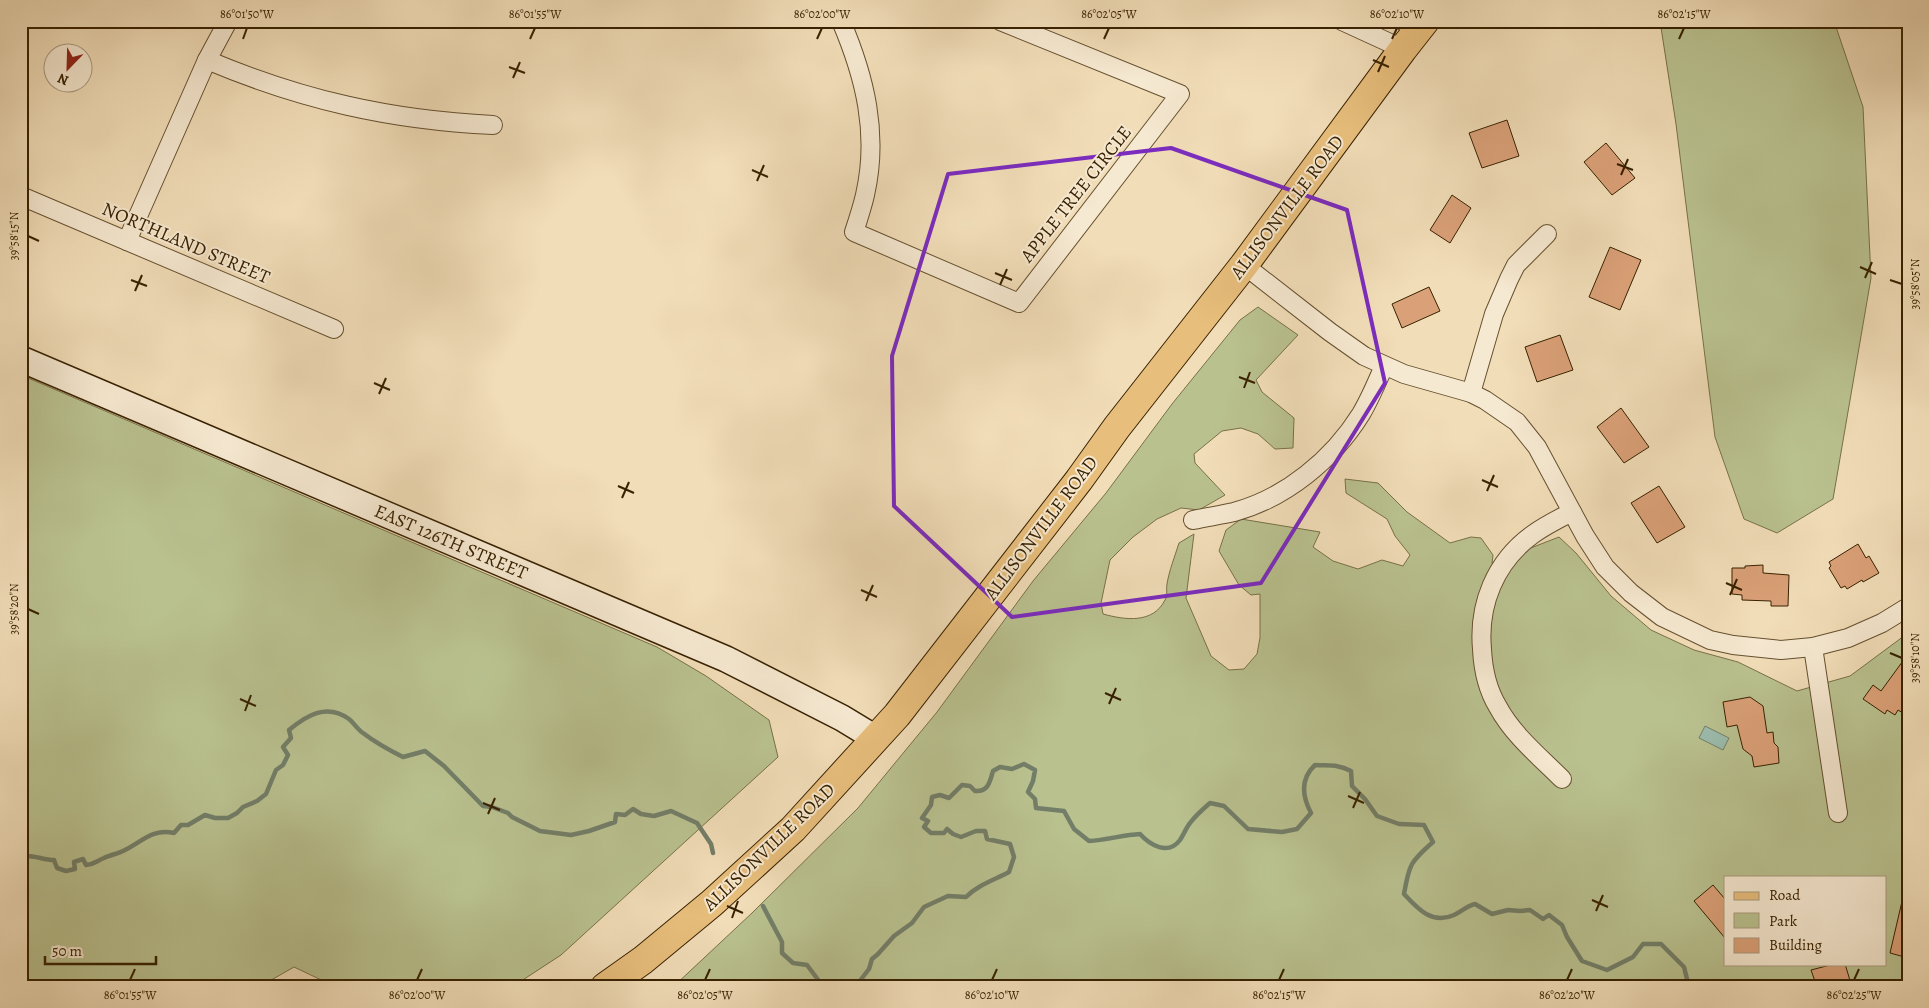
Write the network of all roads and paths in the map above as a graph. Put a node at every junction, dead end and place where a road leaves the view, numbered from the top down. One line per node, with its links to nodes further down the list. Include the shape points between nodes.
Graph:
1 (228, 21): 6 (street)
2 (841, 21): 3 (street, APPLE TREE CIRCLE, via 860,70 871,126 865,195 854,232 1019,303 1180,94)
3 (1000, 21)
4 (1342, 21): 5 (street)
5 (1412, 30): 11 (main road, ALLISONVILLE ROAD)
6 (207, 60): 7 (street, via 282,89 354,108 430,121); 10 (street)
7 (492, 125)
8 (21, 196): 10 (street, NORTHLAND STREET)
9 (1547, 234): 15 (street, via 1516,265 1508,278)
10 (127, 241): 12 (street, NORTHLAND STREET)
11 (1244, 266): 14 (street, via 1349,346); 20 (main road, ALLISONVILLE ROAD, via 897,715)
12 (334, 329)
13 (21, 359): 20 (main road, EAST 126TH STREET, via 726,659)
14 (1384, 366): 15 (street); 17 (street, via 1360,415 1312,470 1263,501 1235,512)
15 (1470, 393): 16 (street, via 1517,422 1541,454)
16 (1572, 512): 19 (street, via 1605,567 1662,617 1710,640 1733,645 1781,650); 21 (street, via 1531,535 1507,559 1489,591 1480,632 1488,687 1498,709 1512,728)
17 (1193, 520)
18 (1908, 607): 19 (street, via 1862,633)
19 (1813, 647): 22 (street)
20 (875, 738): 23 (main road, ALLISONVILLE ROAD, via 793,829 712,903)
21 (1562, 778)
22 (1838, 813)
23 (605, 987)

